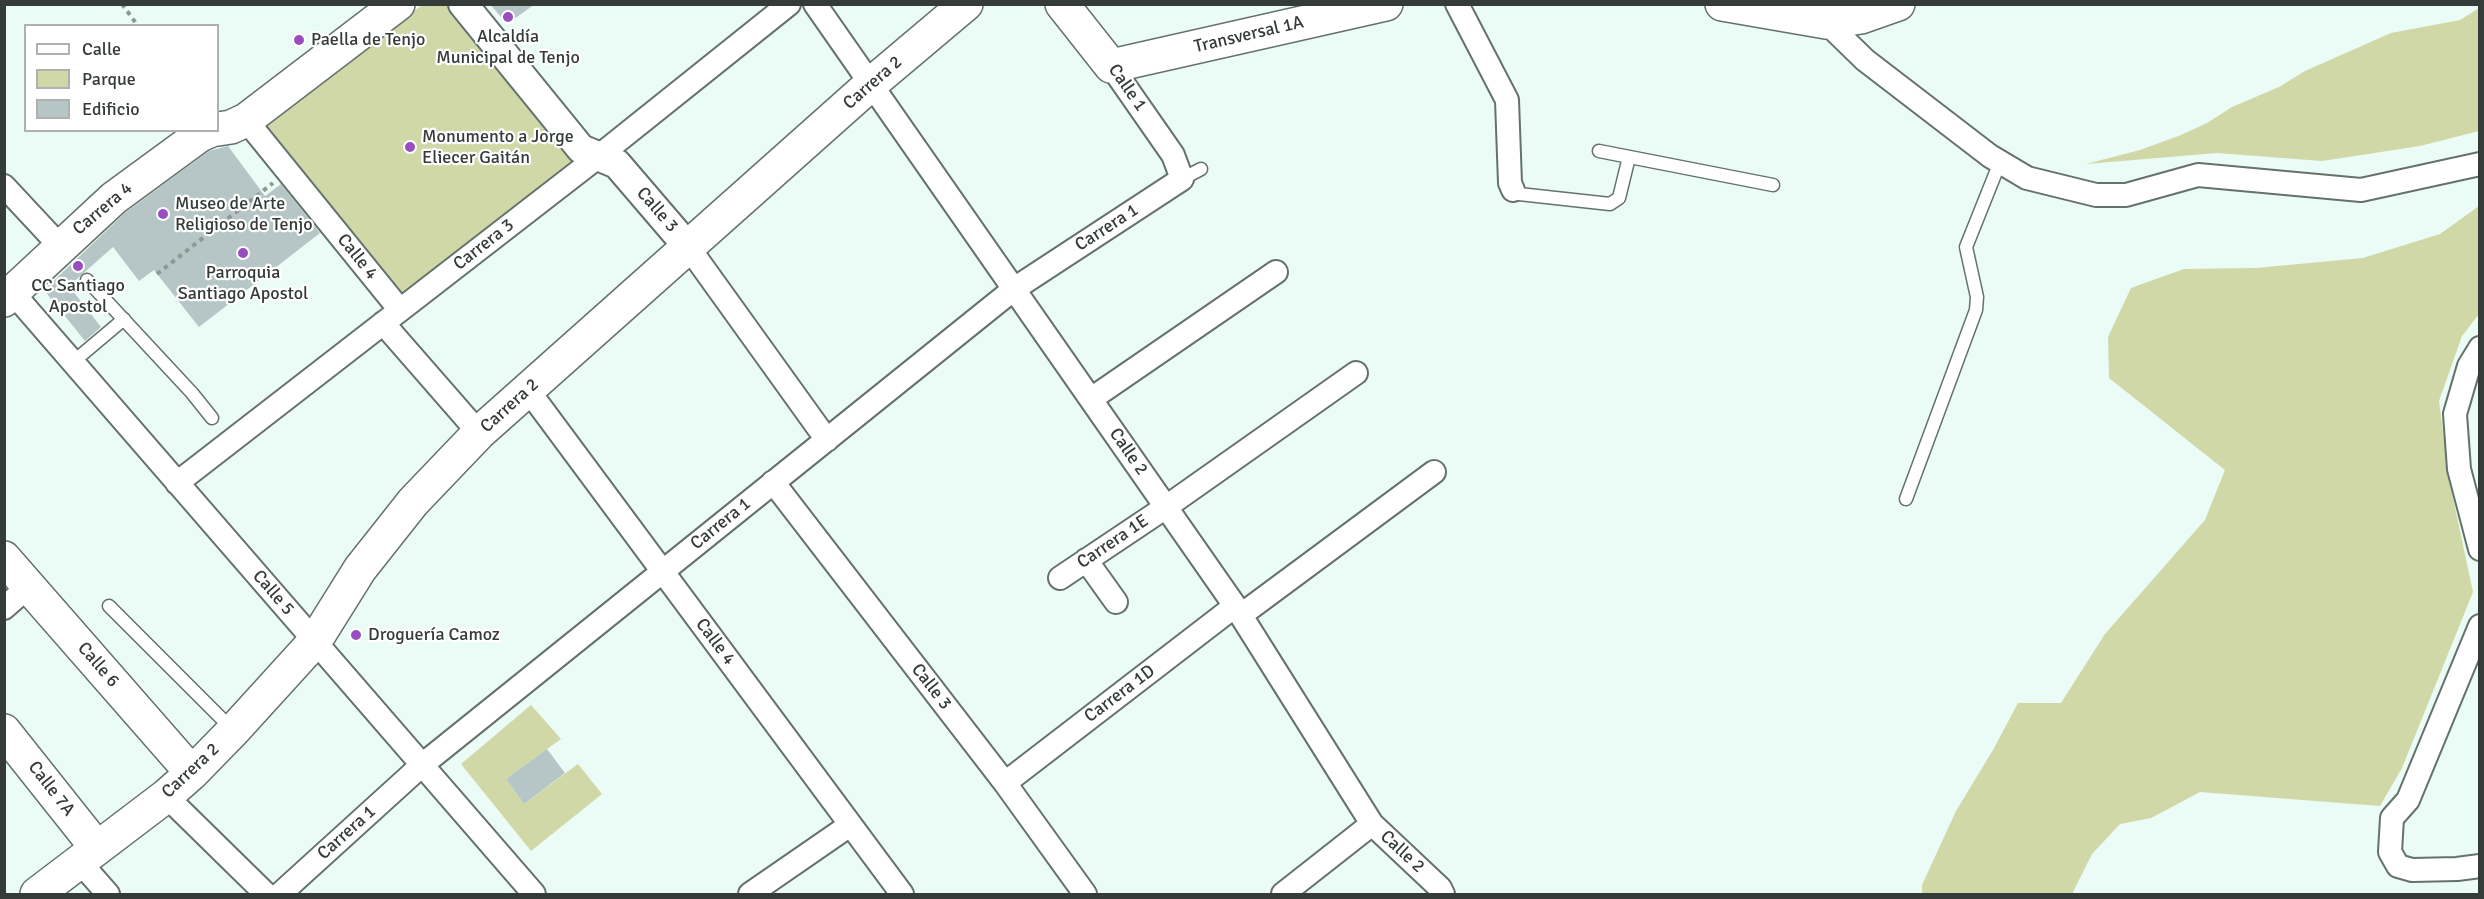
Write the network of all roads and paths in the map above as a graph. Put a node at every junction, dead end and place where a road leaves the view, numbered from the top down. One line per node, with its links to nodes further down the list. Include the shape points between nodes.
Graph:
1 (122, 4): 13 (path)
2 (398, 4): 16 (main road)
3 (463, 4): 19 (street, Calle 3, via 582,149)
4 (789, 4): 19 (street, Carrera 3)
5 (815, 4): 15 (street, Calle 2)
6 (966, 4): 15 (main road, Carrera 2)
7 (1062, 4): 14 (main road, Calle 1)
8 (1386, 4): 14 (main road, Transversal 1A)
9 (1457, 4): 27 (street, via 1506,100)
10 (1722, 4): 12 (main road)
11 (1898, 4): 12 (main road, via 1861,17)
12 (1826, 22): 21 (street, via 1864,60)
13 (137, 24)
14 (1112, 66): 24 (street, Calle 1, via 1173,155)
15 (871, 84): 29 (main road, Carrera 2); 33 (street, Calle 2)
16 (232, 125): 23 (street, Calle 4)
17 (207, 132): 28 (main road, Carrera 4, via 114,198)
18 (1599, 151): 20 (lane)
19 (598, 156): 29 (street, Calle 3, via 617,164); 35 (street, Carrera 3)
20 (1629, 157): 25 (lane); 27 (lane, via 1619,198 1610,204 1519,194)
21 (2000, 162): 22 (street, via 2027,178 2096,195 2126,195 2198,176 2361,190); 48 (lane, via 1966,247 1977,297 1976,310)
22 (2480, 164)
23 (288, 172): 31 (path); 35 (street, Calle 4)
24 (1192, 174): 33 (street, Carrera 1)
25 (1773, 185)
26 (4, 186): 28 (street)
27 (1513, 190)
28 (60, 246): 34 (main road, Carrera 4)
29 (689, 248): 40 (main road, Carrera 2); 44 (street, Calle 3)
30 (1276, 272): 41 (street)
31 (157, 274)
32 (87, 280): 36 (lane)
33 (1014, 290): 41 (street, Calle 2); 44 (street, Carrera 1)
34 (8, 296): 38 (street, Calle 5)
35 (392, 316): 43 (street, Calle 4); 47 (street, Carrera 3)
36 (124, 319): 38 (lane); 42 (lane)
37 (2480, 348): 50 (street, via 2469,366 2455,414 2459,470)
38 (73, 362): 47 (street, Calle 5)
39 (1356, 373): 49 (street, Carrera 1E)
40 (528, 390): 43 (main road, Carrera 2); 53 (street, Calle 4)
41 (1091, 399): 49 (street, Calle 2)
42 (212, 418)
43 (479, 434): 61 (main road, Carrera 2, via 413,502 360,569)
44 (827, 440): 46 (street, Carrera 1)
45 (1434, 472): 59 (street, Carrera 1D)
46 (773, 482): 53 (street, Carrera 1); 66 (street, Calle 3)
47 (177, 483): 61 (street, Calle 5)
48 (1906, 499)
49 (1166, 507): 52 (street, Carrera 1E); 59 (street, Calle 2)
50 (2480, 549)
51 (4, 558): 55 (main road, Calle 6)
52 (1086, 560): 54 (street, Carrera 1E); 56 (street)
53 (662, 572): 64 (street, Carrera 1); 69 (street, Calle 4)
54 (1060, 578)
55 (29, 586): 58 (street); 65 (main road, Calle 6)
56 (1116, 602)
57 (109, 606): 62 (lane)
58 (4, 608)
59 (1238, 610): 66 (street, Carrera 1D); 68 (street, Calle 2)
60 (2480, 626): 71 (street, via 2408,800 2392,818 2390,852 2398,866 2412,870)
61 (315, 641): 62 (main road, Carrera 2); 64 (street, Calle 5)
62 (234, 730): 65 (main road, Carrera 2)
63 (4, 731): 70 (main road, Calle 7A)
64 (422, 765): 75 (street, Carrera 1); 76 (street, Calle 5)
65 (192, 773): 67 (main road, Carrera 2)
66 (1005, 783): 79 (street, Calle 3)
67 (166, 796): 70 (main road, Carrera 2); 74 (street)
68 (1372, 824): 80 (street); 81 (street, Calle 2)
69 (850, 825): 77 (street); 78 (street, Calle 4)
70 (88, 854): 72 (main road, Carrera 2); 73 (street)
71 (2480, 866)
72 (37, 894)
73 (108, 894)
74 (266, 894)
75 (280, 894)
76 (534, 894)
77 (754, 894)
78 (902, 894)
79 (1085, 894)
80 (1283, 894)
81 (1443, 894)

